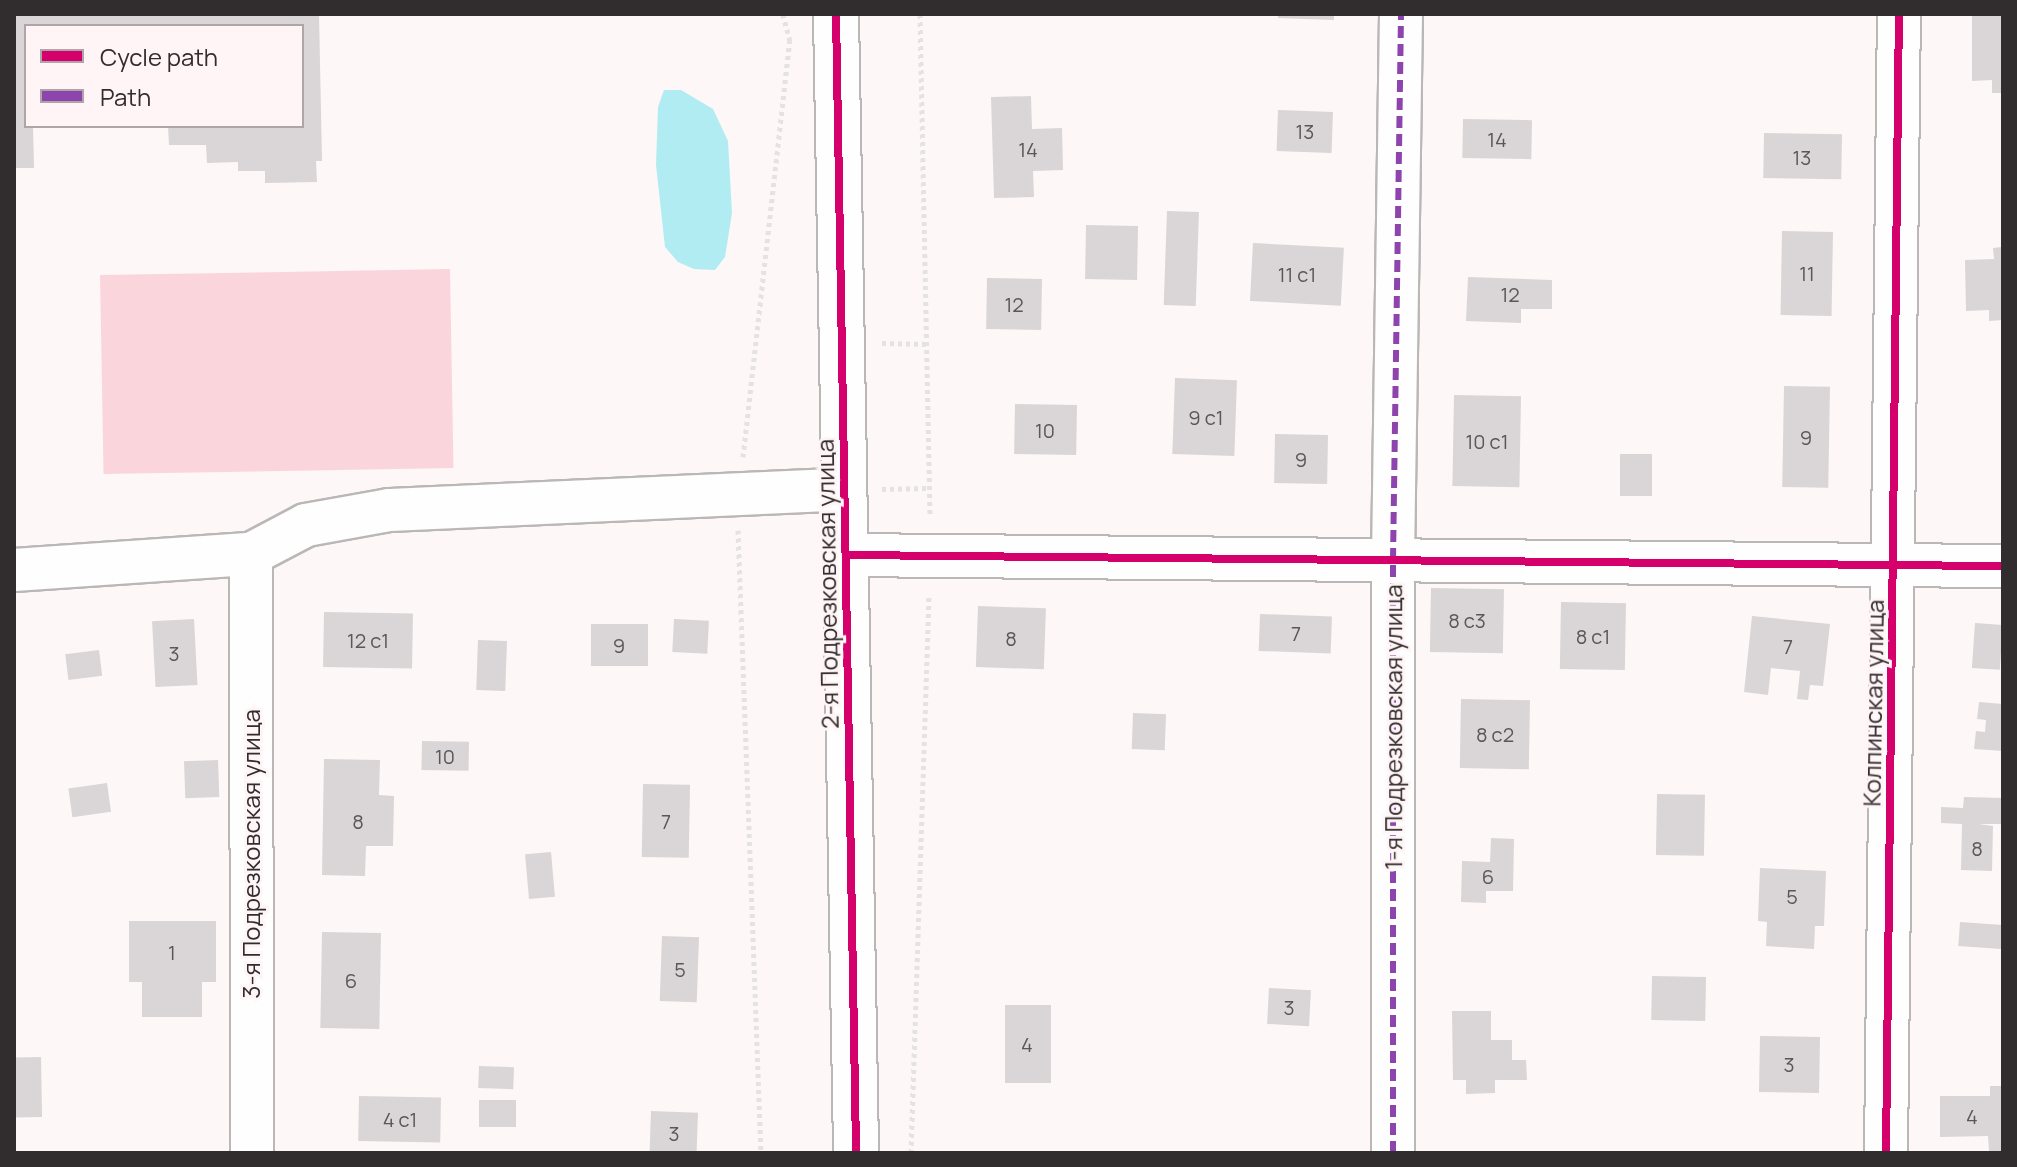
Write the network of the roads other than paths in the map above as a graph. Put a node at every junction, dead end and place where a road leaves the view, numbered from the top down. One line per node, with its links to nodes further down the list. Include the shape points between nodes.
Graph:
1 (836, 14): 4 (street, 2-я Подрезковская улица)
2 (1401, 14): 7 (street, 1-я Подрезковская улица)
3 (1899, 14): 8 (street, Колпинская улица)
4 (845, 489): 5 (street, via 389,510 306,525); 6 (street, 2-я Подрезковская улица)
5 (251, 554): 10 (street); 11 (street, 3-я Подрезковская улица)
6 (847, 555): 7 (street); 12 (street, 2-я Подрезковская улица)
7 (1393, 560): 8 (street); 13 (street, 1-я Подрезковская улица)
8 (1895, 563): 9 (street); 14 (street, Колпинская улица)
9 (2003, 566)
10 (14, 570)
11 (252, 1153)
12 (856, 1153)
13 (1393, 1153)
14 (1886, 1153)

